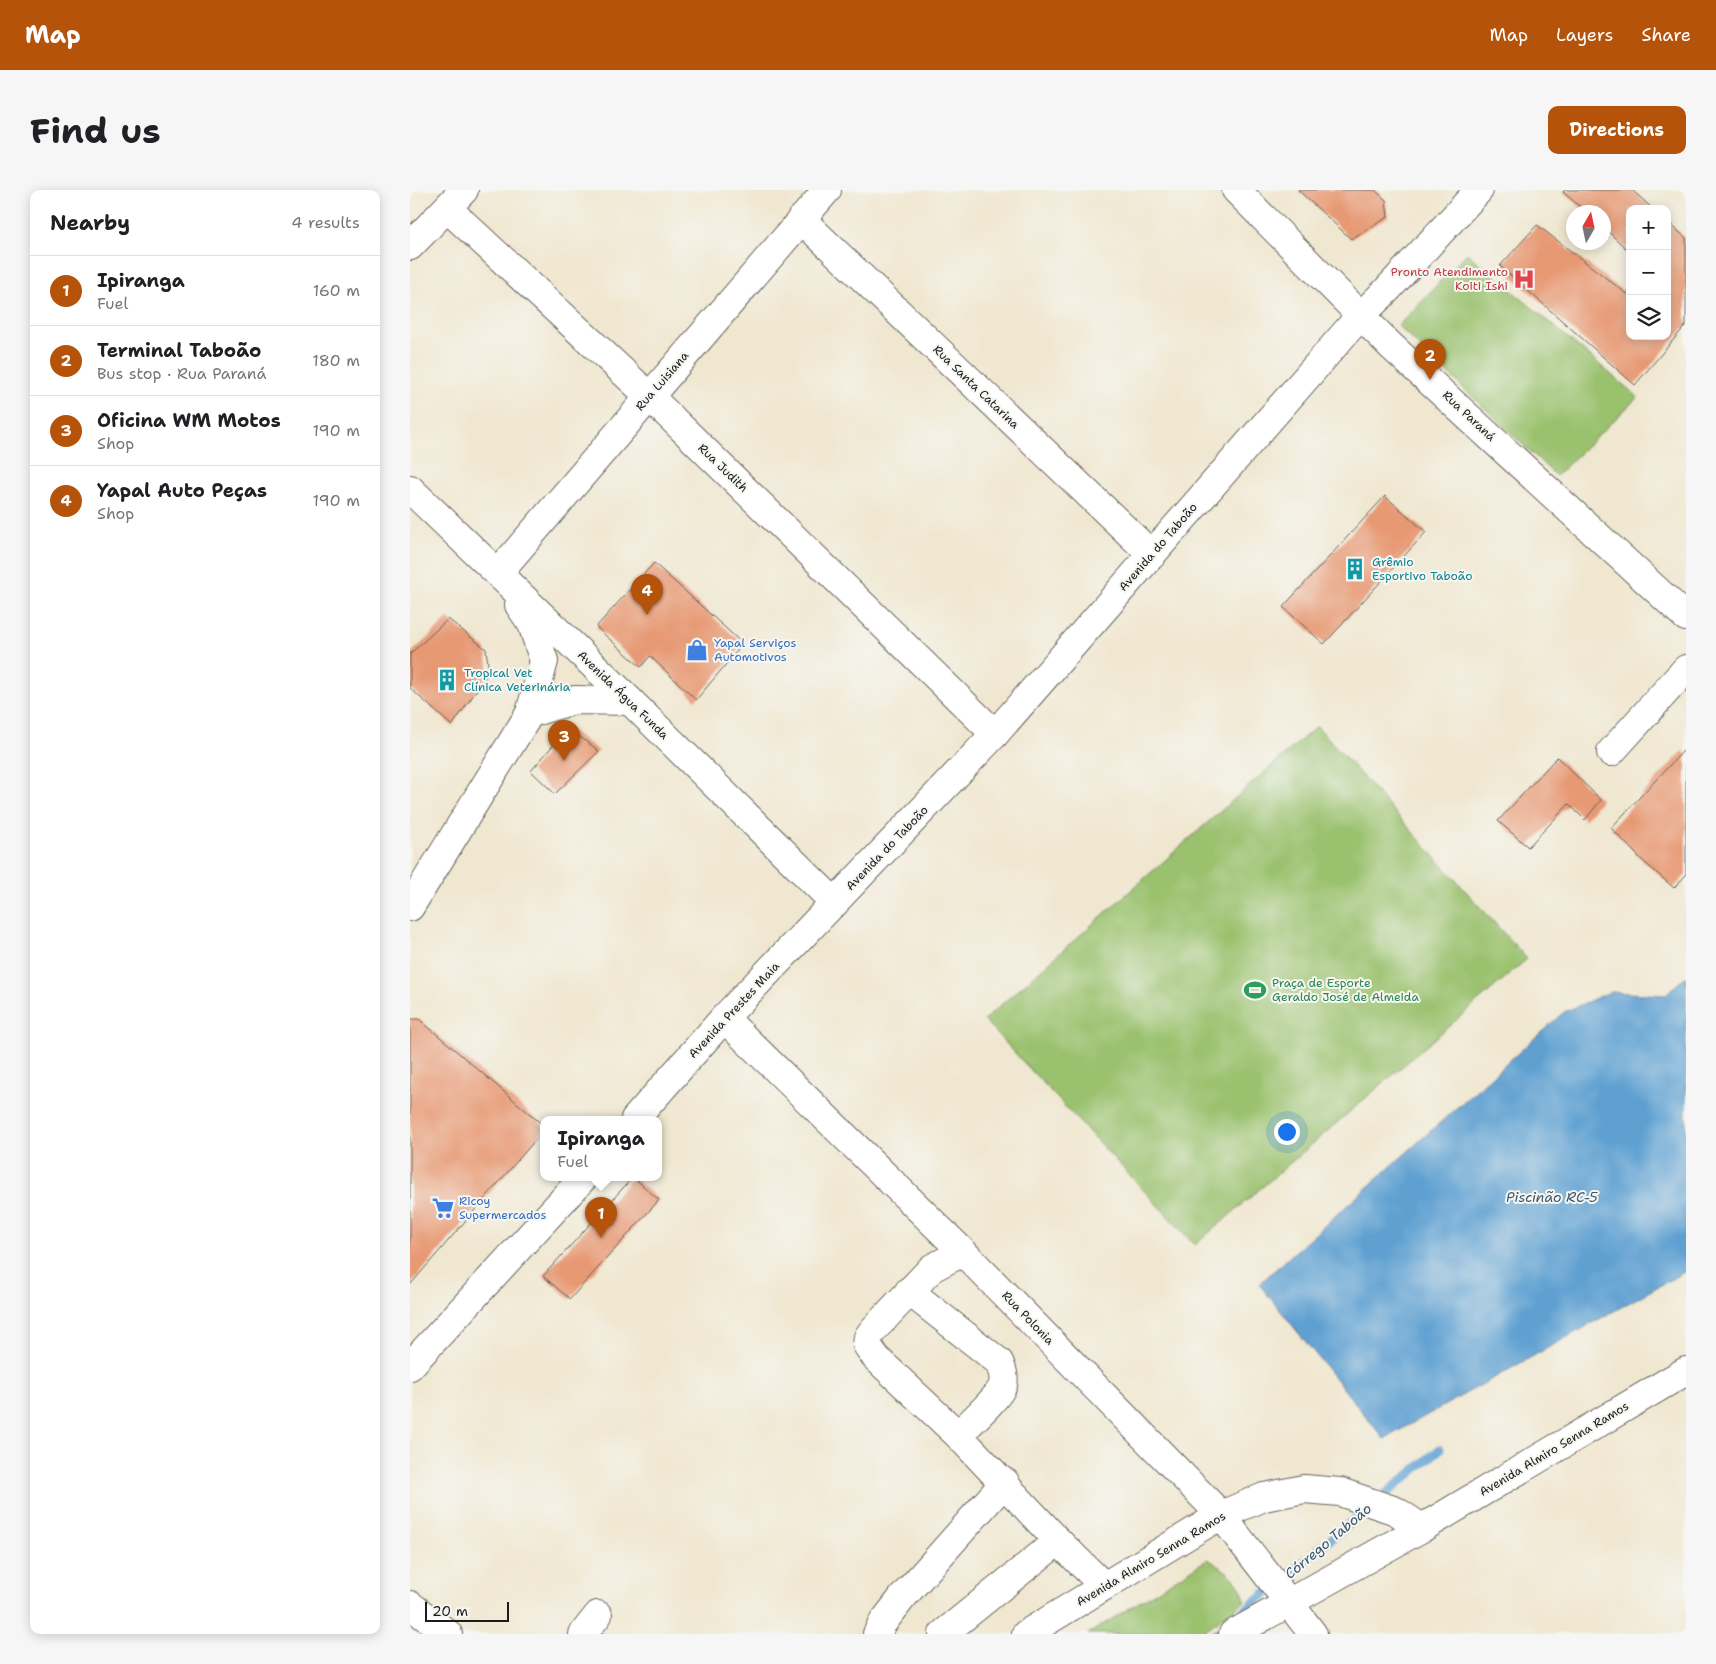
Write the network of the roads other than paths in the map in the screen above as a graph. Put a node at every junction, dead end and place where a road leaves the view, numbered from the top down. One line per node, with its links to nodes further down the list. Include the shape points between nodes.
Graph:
1 (826, 190): 5 (street, Rua Luisiana)
2 (1236, 190): 7 (street, Rua Paraná)
3 (1479, 190): 7 (street, Avenida do Taboão)
4 (456, 199): 6 (street); 8 (street, Rua Judith)
5 (801, 219): 8 (street, Rua Luisiana); 10 (street, Rua Santa Catarina)
6 (410, 246)
7 (1360, 316): 10 (street, Avenida do Taboão); 12 (street, Rua Paraná)
8 (649, 396): 11 (street, Rua Luisiana); 16 (street, Rua Judith)
9 (410, 489): 11 (street, Avenida Água Funda)
10 (1152, 555): 16 (street, Avenida do Taboão)
11 (498, 572): 14 (street, Avenida Água Funda); 15 (street, via 532,624 544,661)
12 (1686, 617)
13 (1686, 669): 17 (street)
14 (630, 701): 15 (street, via 574,700); 18 (street, Avenida Água Funda)
15 (530, 713): 19 (street)
16 (996, 734): 18 (street, Avenida do Taboão)
17 (1611, 752)
18 (835, 902): 20 (street, Avenida Prestes Maia)
19 (410, 907)
20 (724, 1018): 21 (street, Avenida Prestes Maia); 23 (street, Rua Polonia)
21 (638, 1116)
22 (580, 1181): 25 (street)
23 (963, 1252): 24 (street, via 932,1268); 29 (street, Rua Polonia)
24 (908, 1291): 27 (street, via 874,1329 867,1345 876,1358); 27 (street, via 999,1362 1003,1370 1000,1391)
25 (410, 1366)
26 (1686, 1371): 30 (street, Avenida Almiro Senna Ramos)
27 (958, 1435): 28 (street)
28 (1005, 1482): 31 (street); 36 (street, via 902,1598)
29 (1221, 1515): 30 (street, Avenida Almiro Senna Ramos, via 1264,1497 1304,1489 1340,1492 1396,1511); 32 (street, Avenida Almiro Senna Ramos); 33 (street, Rua Polonia)
30 (1422, 1528): 33 (street, Avenida Almiro Senna Ramos)
31 (1058, 1541): 32 (street); 37 (street)
32 (1104, 1586): 38 (street, Avenida Almiro Senna Ramos)
33 (1288, 1602): 39 (street, Avenida Almiro Senna Ramos); 40 (street, Rua Polonia)
34 (410, 1605): 35 (street)
35 (448, 1634)
36 (877, 1634)
37 (943, 1634)
38 (1026, 1634)
39 (1233, 1634)
40 (1313, 1634)

